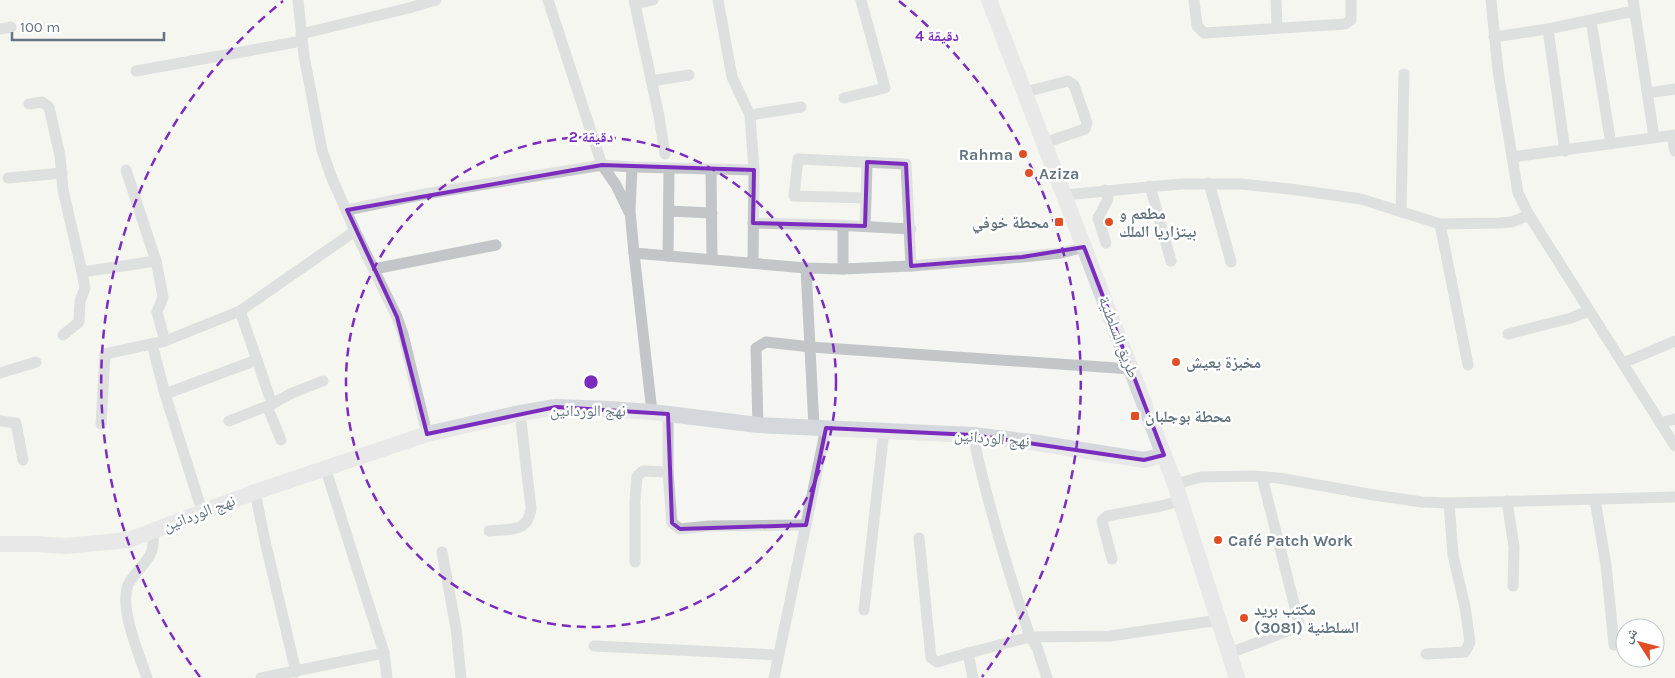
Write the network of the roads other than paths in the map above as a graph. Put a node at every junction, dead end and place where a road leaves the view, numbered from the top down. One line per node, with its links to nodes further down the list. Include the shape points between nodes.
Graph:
1 (298, 0): 18 (street)
2 (436, 0): 18 (street)
3 (548, 0): 39 (street)
4 (653, 0): 12 (street)
5 (718, 0): 29 (street, via 732,76)
6 (861, 0): 26 (street, via 885,88)
7 (989, 0): 24 (street, طريق السلطنية)
8 (1194, 0): 15 (street, via 1197,26 1204,33)
9 (1276, 0): 15 (street)
10 (1350, 0): 15 (street, via 1351,20 1345,24)
11 (1491, 0): 17 (street)
12 (635, 2): 22 (street)
13 (1634, 6): 14 (street); 25 (street)
14 (1591, 21): 16 (street); 33 (street)
15 (1277, 27)
16 (1548, 29): 17 (street); 35 (street)
17 (1494, 37): 37 (street)
18 (302, 38): 19 (street); 52 (street, via 322,150)
19 (136, 72)
20 (1404, 74): 54 (street)
21 (690, 75): 22 (street)
22 (651, 81): 36 (street)
23 (1675, 89): 25 (street)
24 (1025, 92): 32 (street, طريق السلطنية); 32 (street, via 1068,81 1074,85 1087,123 1085,129)
25 (1648, 93): 31 (street)
26 (844, 98)
27 (29, 104): 45 (street, via 42,102 49,107)
28 (801, 107): 29 (street)
29 (750, 115): 44 (street)
30 (1673, 135): 31 (street); 34 (street)
31 (1654, 137): 33 (street)
32 (1044, 143): 50 (street, طريق السلطنية)
33 (1611, 144): 35 (street)
34 (1675, 150)
35 (1565, 151): 37 (street)
36 (665, 154)
37 (1512, 157): 57 (street, via 1518,193)
38 (867, 162): 51 (street); 51 (street, via 798,159 794,196); 62 (street, via 906,164)
39 (602, 165): 40 (street); 52 (street); 56 (street)
40 (632, 167): 41 (street); 56 (street)
41 (669, 168): 42 (street); 53 (street)
42 (712, 169): 44 (street); 55 (street)
43 (126, 170): 70 (street)
44 (754, 170): 58 (street)
45 (62, 173): 46 (street); 78 (street)
46 (8, 178)
47 (1209, 183): 48 (street); 54 (street, via 1340,196); 72 (street)
48 (1150, 186): 49 (street); 71 (street)
49 (1105, 190): 50 (street); 64 (street, via 1108,199 1098,218)
50 (1064, 194): 66 (street, طريق السلطنية)
51 (866, 198): 61 (street)
52 (347, 210): 63 (street)
53 (669, 211): 55 (street); 68 (street)
54 (1401, 212): 59 (street)
55 (712, 213): 69 (street)
56 (630, 215): 67 (street)
57 (1529, 215): 59 (street, via 1505,223); 80 (street)
58 (753, 223): 60 (street); 73 (street)
59 (1440, 224): 90 (street)
60 (843, 225): 61 (street); 77 (street)
61 (865, 226): 62 (street)
62 (911, 229): 74 (street)
63 (355, 231): 76 (street); 79 (street)
64 (1106, 243)
65 (496, 246): 76 (street)
66 (1084, 247): 74 (street, via 1022,258); 91 (street, طريق السلطنية)
67 (634, 253): 68 (street); 97 (street)
68 (668, 256): 69 (street)
69 (712, 259): 73 (street)
70 (156, 261): 78 (street); 83 (street, via 163,296 157,312)
71 (1171, 261)
72 (1232, 262)
73 (753, 263): 75 (street)
74 (912, 266): 77 (street)
75 (806, 268): 77 (street); 86 (street)
76 (374, 269): 106 (street, via 403,334)
77 (843, 269)
78 (82, 272): 82 (street, via 84,288 79,322)
79 (240, 311): 83 (street); 87 (street)
80 (1589, 311): 81 (street); 89 (street)
81 (1508, 334)
82 (63, 335)
83 (165, 341): 85 (street)
84 (1675, 341): 89 (street)
85 (152, 344): 94 (street); 102 (street, via 105,354)
86 (811, 347): 91 (street); 103 (street, via 766,342 756,348); 104 (street)
87 (257, 360): 94 (street); 95 (street)
88 (36, 362): 92 (street)
89 (1623, 363): 101 (street)
90 (1468, 366)
91 (1131, 369): 110 (street, طريق السلطنية)
92 (0, 373)
93 (323, 381): 95 (street)
94 (165, 394): 122 (street)
95 (269, 405): 100 (street); 108 (street)
96 (520, 413): 97 (street, نهج الوردانين, via 556,408 610,408); 106 (street, نهج الوردانين); 125 (street, via 532,508 530,518 517,529)
97 (660, 413): 103 (street, نهج الوردانين); 113 (street)
98 (1675, 419): 101 (street)
99 (0, 421): 111 (street, via 16,423)
100 (229, 421)
101 (1660, 423): 109 (street)
102 (101, 424)
103 (758, 425): 104 (street, نهج الوردانين)
104 (820, 428): 105 (street, نهج الوردانين); 123 (street)
105 (884, 430): 107 (street, نهج الوردانين); 132 (street)
106 (427, 434): 112 (street, نهج الوردانين)
107 (973, 436): 110 (street, نهج الوردانين, via 1144,460); 134 (street, via 1002,553)
108 (280, 440)
109 (1675, 446)
110 (1164, 455): 115 (street, طريق السلطنية)
111 (22, 460)
112 (325, 467): 116 (street, نهج الوردانين); 137 (street)
113 (668, 472): 123 (street, via 672,523 680,529); 130 (street, via 643,471 637,476)
114 (1262, 477): 115 (street, via 1201,477); 121 (street, via 1422,502); 139 (street, via 1299,623 1295,628)
115 (1175, 484): 118 (street, طريق السلطنية)
116 (255, 492): 122 (street, نهج الوردانين); 142 (street)
117 (1675, 497): 119 (street)
118 (1180, 500): 129 (street, via 1107,516 1102,521); 133 (street, طريق السلطنية)
119 (1596, 500): 120 (street); 135 (street)
120 (1507, 501): 121 (street); 131 (street, via 1514,547)
121 (1449, 502): 141 (street, via 1453,554 1470,642 1465,652)
122 (202, 511): 124 (street, نهج الوردانين)
123 (806, 525): 140 (street)
124 (152, 531): 127 (street, نهج الوردانين, via 129,540 93,544); 143 (street, via 153,549 127,587 125,602)
125 (489, 531)
126 (919, 538): 138 (street, via 931,658 940,662)
127 (0, 544)
128 (442, 552): 146 (street, via 456,628)
129 (1112, 559)
130 (636, 562)
131 (1513, 586)
132 (864, 610)
133 (1219, 620): 134 (street, via 1110,636); 139 (street, طريق السلطنية)
134 (1030, 637): 138 (street); 149 (street, via 1037,647)
135 (1614, 645)
136 (594, 646): 140 (street)
137 (384, 653): 142 (street); 145 (street)
138 (968, 653): 148 (street)
139 (1230, 653): 150 (street, طريق السلطنية)
140 (778, 654): 147 (street)
141 (1426, 654)
142 (296, 672): 144 (street)
143 (146, 678)
144 (261, 678)
145 (387, 678)
146 (461, 678)
147 (774, 678)
148 (973, 678)
149 (1047, 678)
150 (1237, 678)

